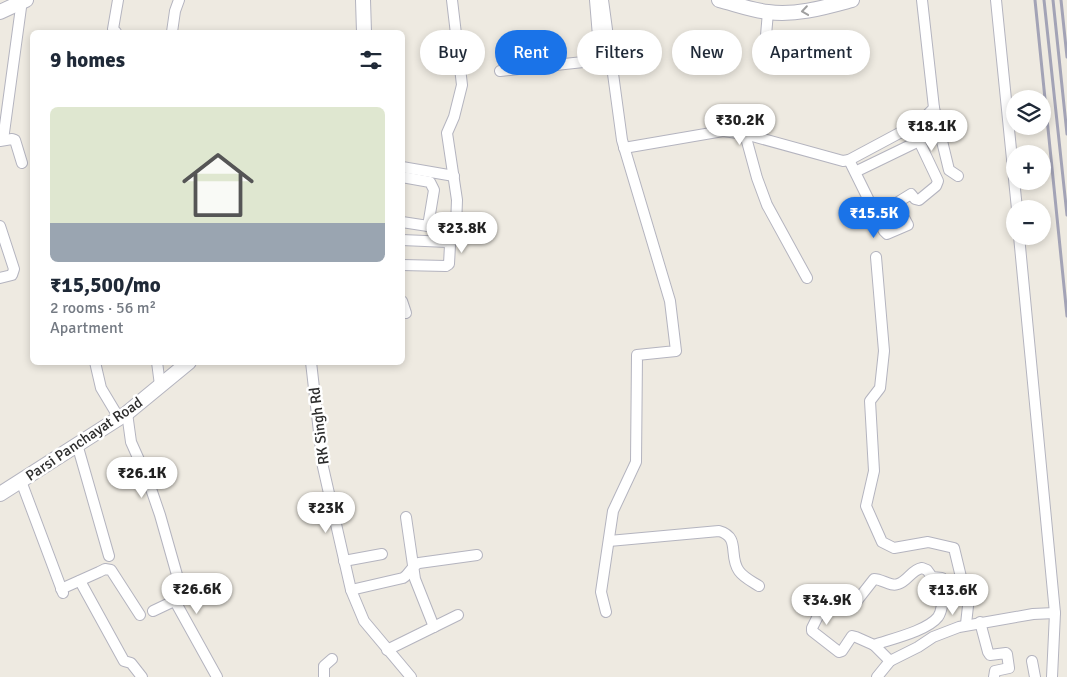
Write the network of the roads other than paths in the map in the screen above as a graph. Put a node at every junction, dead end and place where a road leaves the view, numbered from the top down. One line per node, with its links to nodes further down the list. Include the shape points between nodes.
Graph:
1 (23, 0): 12 (street); 24 (street)
2 (118, 0): 14 (street)
3 (179, 0): 15 (street)
4 (363, 0): 16 (street)
5 (452, 0): 31 (street, via 462,84 447,133)
6 (595, 0): 17 (street)
7 (603, 0): 18 (street)
8 (719, 0): 13 (street)
9 (852, 0): 13 (street, one-way to 13, via 797,12)
10 (922, 0): 21 (street)
11 (996, 0): 34 (street)
12 (0, 12)
13 (768, 12): 19 (street)
14 (114, 30)
15 (172, 30)
16 (364, 30)
17 (601, 30)
18 (605, 30)
19 (766, 30)
20 (609, 75): 25 (street)
21 (934, 108): 23 (street, via 920,122); 32 (street, via 949,170)
22 (745, 134): 25 (street, via 722,131); 27 (street); 43 (street, via 767,205)
23 (888, 139): 26 (street); 27 (street)
24 (1, 140): 28 (street, via 15,140)
25 (624, 148): 54 (street, via 670,301 676,350 637,355 636,462 613,511)
26 (895, 152): 30 (street); 30 (street, via 917,140 921,142 938,181 919,200 911,194 898,202 908,222 906,227 890,234 884,232)
27 (849, 160): 30 (street)
28 (22, 163)
29 (405, 168): 31 (street)
30 (855, 172)
31 (454, 176): 37 (street, via 456,226)
32 (958, 176)
33 (405, 177): 37 (street, via 430,182 434,186)
34 (1016, 200)
35 (405, 222): 37 (street)
36 (0, 226): 42 (street, via 14,271 10,276)
37 (428, 226)
38 (405, 240): 41 (street, via 448,242 450,245 449,264 446,266)
39 (1021, 245): 66 (street)
40 (876, 257): 70 (street, via 884,351 880,388 870,401 874,471 866,506 882,542 894,548 928,542 954,548 968,606)
41 (405, 265)
42 (0, 278)
43 (807, 278)
44 (96, 365): 49 (street, via 102,388)
45 (157, 365): 48 (street)
46 (185, 365): 48 (street, Parsi Panchayat Road)
47 (311, 365): 58 (street, RK Singh Rd, via 323,467)
48 (160, 385): 49 (street, Parsi Panchayat Road)
49 (123, 415): 50 (street, Parsi Panchayat Road); 61 (street, via 160,515)
50 (77, 444): 51 (street, Parsi Panchayat Road); 57 (street)
51 (21, 481): 52 (street, Parsi Panchayat Road); 60 (street, via 62,591)
52 (0, 494)
53 (406, 517): 59 (street)
54 (609, 541): 62 (street, via 719,531 727,533 733,541 733,559 740,572); 65 (street, via 601,592)
55 (382, 554): 58 (street)
56 (477, 555): 59 (street, via 419,563)
57 (109, 556)
58 (344, 561): 63 (street, RK Singh Rd)
59 (412, 568): 63 (street, via 403,578); 72 (street)
60 (80, 581): 68 (street, via 111,570); 79 (street, via 124,661 131,663)
61 (179, 582)
62 (760, 586)
63 (351, 590): 75 (street, RK Singh Rd, via 364,621)
64 (153, 611): 80 (street, via 176,603)
65 (606, 612)
66 (1055, 613): 69 (street); 86 (street)
67 (458, 614): 72 (street)
68 (140, 615)
69 (980, 622): 70 (street); 84 (street, via 990,655 1008,654 1009,668 995,671)
70 (966, 624): 73 (street)
71 (928, 626): 73 (street); 74 (street); 74 (street, via 940,612 944,582 924,569 916,570 898,585 874,579 854,602 829,594 812,631 839,652 854,636)
72 (434, 627): 75 (street)
73 (933, 637): 77 (street)
74 (874, 645): 77 (street)
75 (387, 650): 82 (street, RK Singh Rd)
76 (332, 659): 81 (street, via 324,666)
77 (890, 661): 83 (street)
78 (1032, 661): 85 (street)
79 (142, 677)
80 (217, 677)
81 (324, 677)
82 (411, 677)
83 (877, 677)
84 (994, 677)
85 (1035, 677)
86 (1052, 677)

